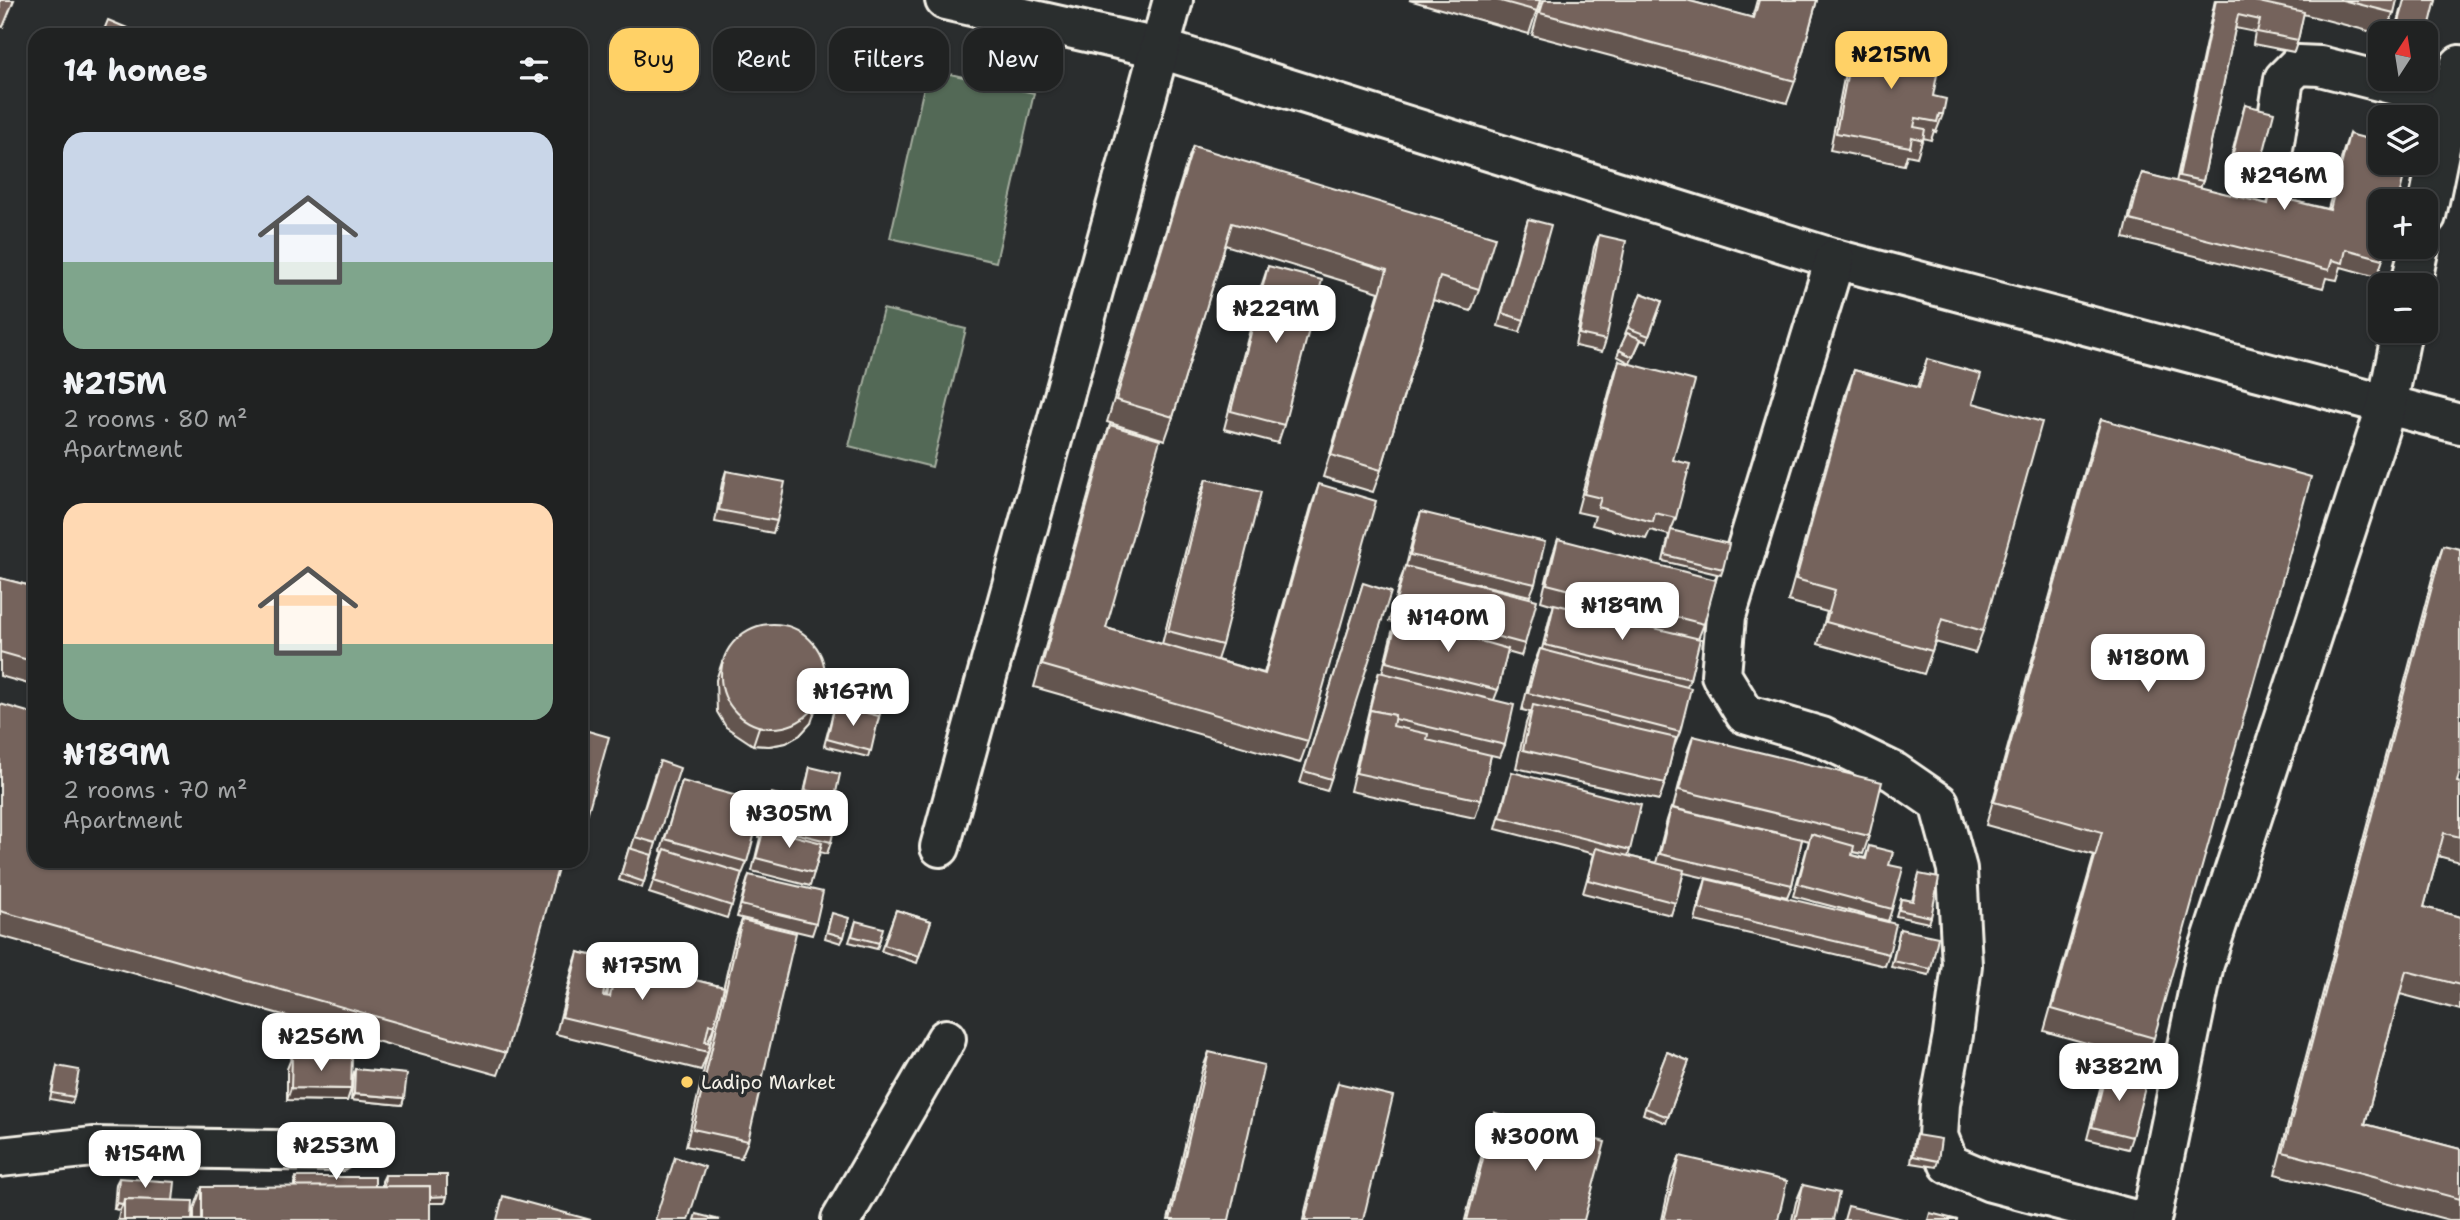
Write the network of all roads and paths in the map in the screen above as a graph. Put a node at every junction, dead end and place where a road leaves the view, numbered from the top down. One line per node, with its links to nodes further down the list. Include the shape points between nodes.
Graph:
1 (945, 0): 3 (street)
2 (1172, 0): 3 (street)
3 (1158, 47): 7 (street); 11 (street)
4 (2455, 82): 5 (street, via 2298,65 2284,79); 6 (street)
5 (2269, 174)
6 (2432, 189)
7 (1835, 259): 9 (street); 16 (street, via 1726,617 1721,675 1745,714 1822,737 1894,772 1939,803 1957,869 1962,965 1940,1104 1938,1136 1949,1164 1991,1182)
8 (2400, 343): 9 (street)
9 (2387, 405): 10 (street); 17 (street, via 2204,964)
10 (2460, 424)
11 (940, 847)
12 (946, 1039): 15 (street)
13 (337, 1151): 14 (street, via 93,1147)
14 (0, 1157)
15 (841, 1220)
16 (2135, 1220)
17 (2151, 1220)

